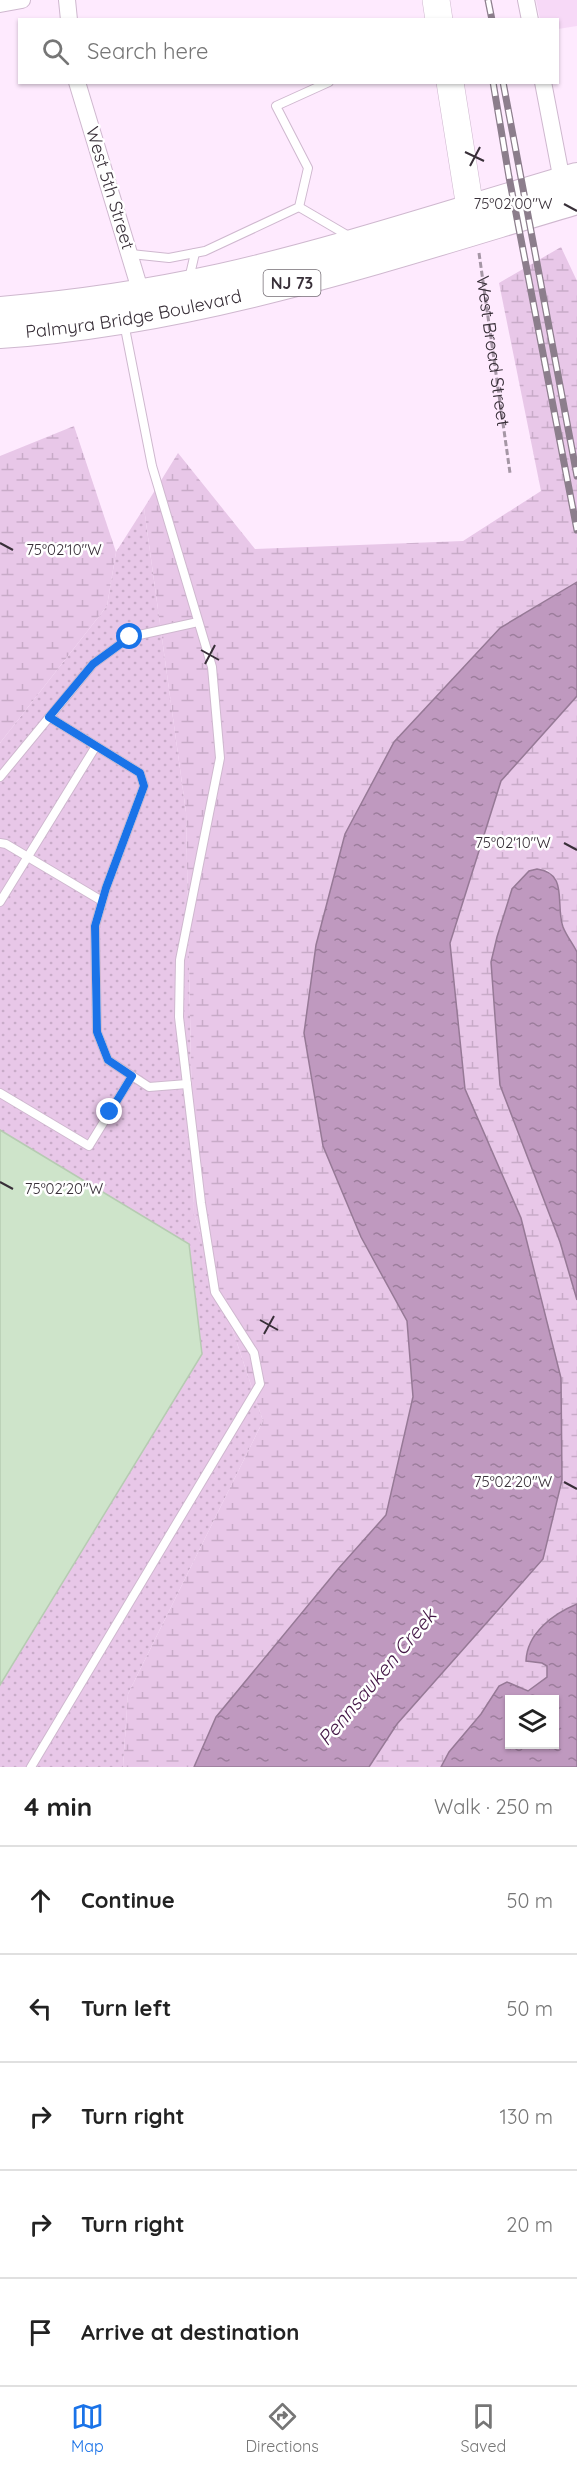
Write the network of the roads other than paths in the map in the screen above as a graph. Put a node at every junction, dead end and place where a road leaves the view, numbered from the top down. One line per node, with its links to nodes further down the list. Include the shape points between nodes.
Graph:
1 (22, 0): 5 (street)
2 (67, 0): 6 (street)
3 (436, 0): 7 (main road)
4 (526, 0): 8 (street)
5 (0, 4)
6 (69, 18)
7 (439, 18)
8 (530, 18)
9 (78, 84): 18 (street, West 5th Street)
10 (325, 84): 14 (lane, via 276,106 308,168)
11 (450, 84): 15 (main road)
12 (544, 84): 13 (street)
13 (572, 186): 15 (highway, Palmyra Bridge Boulevard / NJ 73)
14 (299, 207): 16 (lane); 17 (lane)
15 (473, 219): 16 (highway, Palmyra Bridge Boulevard / NJ 73); 22 (highway, Palmyra Bridge Boulevard / NJ 73, via 253,294)
16 (358, 241): 19 (highway, Palmyra Bridge Boulevard / NJ 73)
17 (195, 253): 18 (lane, via 169,258); 19 (lane)
18 (131, 254): 20 (street, West 5th Street)
19 (187, 285): 20 (highway, Palmyra Bridge Boulevard / NJ 73)
20 (141, 293): 21 (highway, Palmyra Bridge Boulevard / NJ 73)
21 (0, 311)
22 (124, 320): 23 (highway, Palmyra Bridge Boulevard / NJ 73); 24 (lane, via 152,466)
23 (0, 334)
24 (198, 622): 25 (lane, via 130,637 93,664); 33 (lane, via 212,667 220,758 180,960 180,1017)
25 (49, 717): 26 (lane); 27 (lane)
26 (96, 746): 29 (lane); 31 (lane, via 140,773 144,786)
27 (0, 777)
28 (0, 843): 29 (lane)
29 (27, 857): 30 (lane); 31 (lane)
30 (0, 902)
31 (102, 902): 32 (lane, via 95,926 97,1032 108,1060)
32 (132, 1076): 33 (lane, via 149,1087); 34 (lane, via 89,1146)
33 (187, 1084): 35 (lane, via 215,1292 254,1353 260,1384)
34 (0, 1093)
35 (31, 1767)

